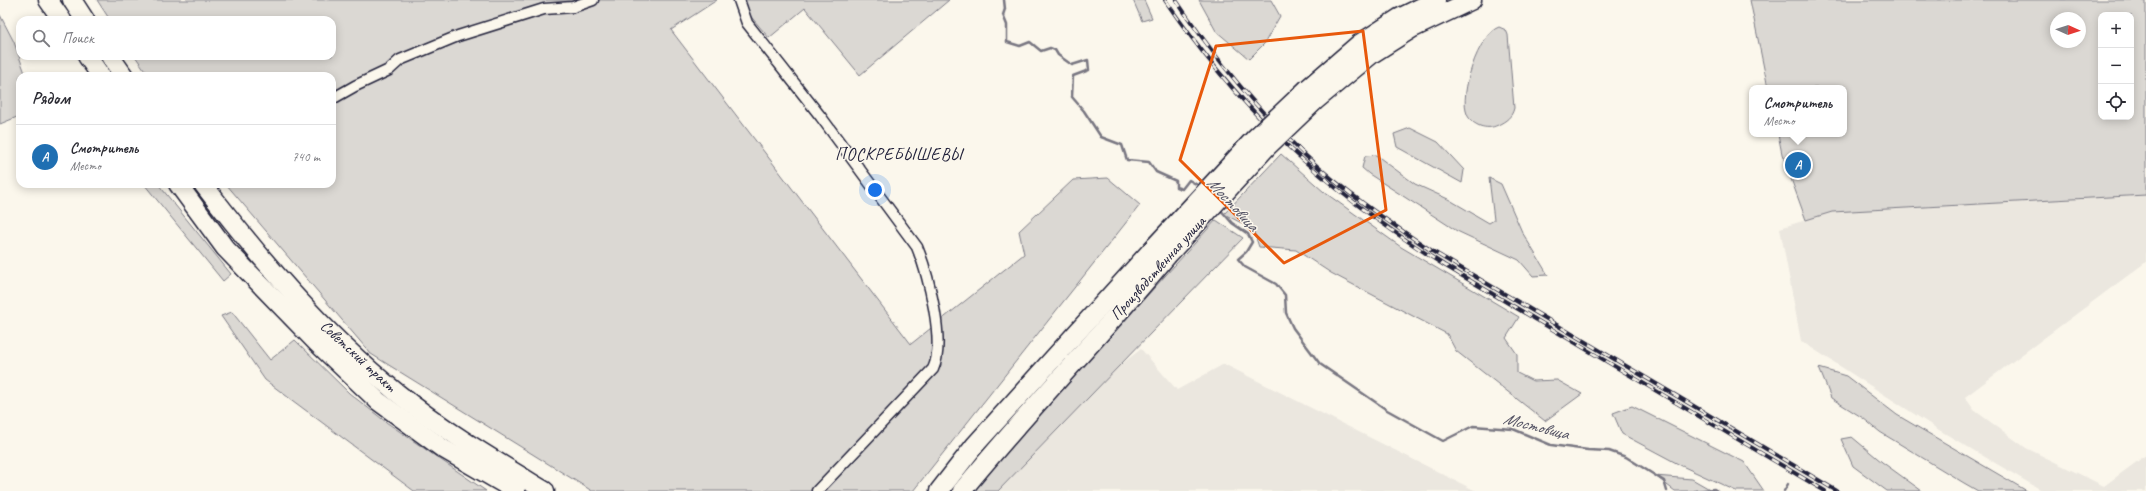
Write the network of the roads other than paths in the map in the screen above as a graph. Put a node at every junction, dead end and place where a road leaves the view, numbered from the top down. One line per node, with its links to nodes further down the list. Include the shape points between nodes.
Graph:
1 (48, 0): 7 (highway)
2 (72, 0): 8 (highway)
3 (593, 0): 14 (street, via 573,8 544,9 458,36 400,60 389,70)
4 (739, 0): 20 (street, via 747,23 821,117 917,247 936,322 939,345 933,370)
5 (1436, 0): 13 (highway, Производственная улица, via 1399,18 1359,44)
6 (1472, 0): 13 (highway, Производственная улица, via 1413,28)
7 (59, 16)
8 (82, 16)
9 (90, 60): 11 (highway)
10 (113, 60): 12 (highway)
11 (98, 72)
12 (121, 72)
13 (1311, 95): 17 (highway, Производственная улица, bridge, via 1255,138)
14 (336, 98)
15 (181, 188): 18 (highway, Советский тракт, via 225,248 317,343 378,401 442,448)
16 (206, 188): 19 (highway, Советский тракт, via 241,234 327,330 390,387 477,450)
17 (1161, 251): 21 (highway, Производственная улица, via 975,445); 22 (highway, Производственная улица, via 1135,295)
18 (516, 491)
19 (545, 491)
20 (817, 491)
21 (939, 491)
22 (962, 491)

